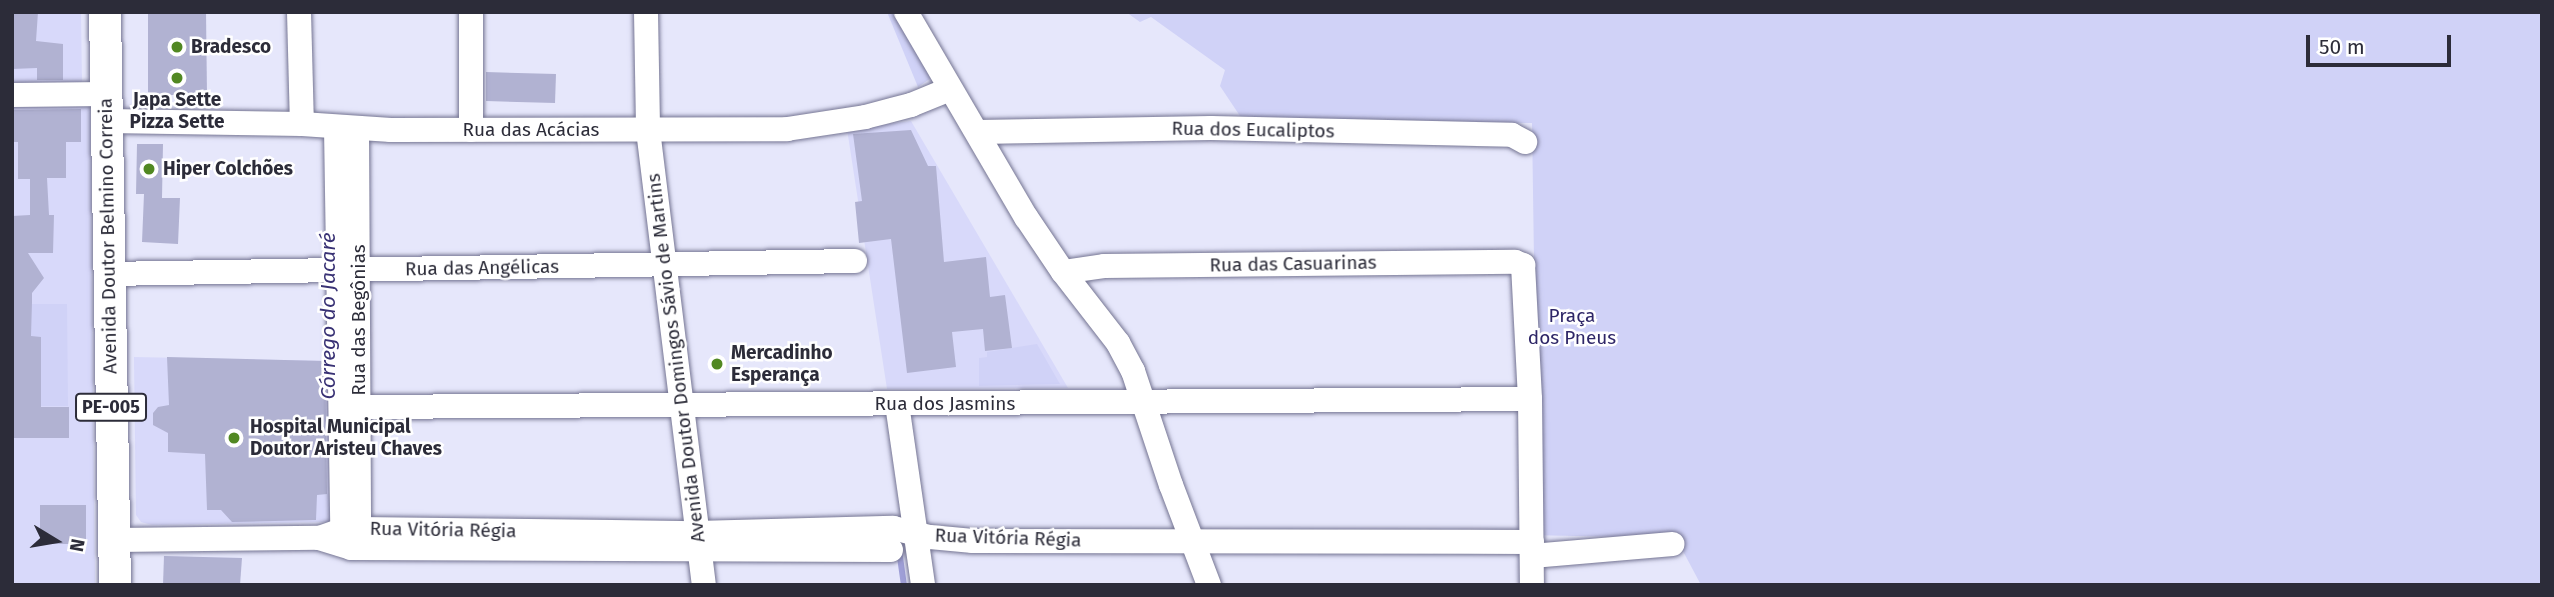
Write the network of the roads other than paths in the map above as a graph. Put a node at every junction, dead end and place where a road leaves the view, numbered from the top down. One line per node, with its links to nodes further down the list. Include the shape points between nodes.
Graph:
1 (105, 12): 8 (main road, Avenida Doutor Belmino Correia / PE-005)
2 (299, 12): 9 (street)
3 (471, 12): 11 (street)
4 (646, 12): 12 (street, Avenida Doutor Domingos Sávio de Martins)
5 (906, 12): 6 (street)
6 (950, 89): 12 (street, Rua das Acácias, via 911,105 825,125); 13 (street)
7 (12, 95): 8 (street, Rua das Acácias)
8 (106, 107): 9 (street, Rua das Acácias); 19 (main road, Avenida Doutor Belmino Correia / PE-005)
9 (302, 124): 10 (street, Rua das Acácias)
10 (347, 128): 11 (street, Rua das Acácias); 17 (street, Rua das Begônias)
11 (471, 130): 12 (street, Rua das Acácias)
12 (648, 130): 16 (street, Avenida Doutor Domingos Sávio de Martins)
13 (978, 132): 14 (street, Rua dos Eucaliptos, via 1211,128 1512,135); 18 (street)
14 (1525, 142)
15 (855, 261): 16 (street, Rua das Angélicas)
16 (665, 263): 17 (street, Rua das Angélicas); 21 (street, Avenida Doutor Domingos Sávio de Martins)
17 (350, 271): 19 (street, Rua das Angélicas); 24 (street, Rua das Begônias); 26 (street, Rua das Begônias)
18 (1063, 272): 20 (street, Rua das Casuarinas, via 1104,266 1515,262 1523,265); 23 (street, via 1118,343)
19 (108, 274): 27 (main road, Avenida Doutor Belmino Correia / PE-005)
20 (1530, 399): 23 (street, Rua dos Jasmins); 31 (street)
21 (682, 404): 22 (street, Rua dos Jasmins); 24 (street, Rua dos Jasmins); 28 (street, Avenida Doutor Domingos Sávio de Martins)
22 (897, 404): 23 (street, Rua dos Jasmins); 25 (street)
23 (1143, 404): 29 (street)
24 (360, 407): 26 (street, Rua das Begônias)
25 (915, 532): 28 (street, Rua Vitória Régia, via 893,528); 29 (street, Rua Vitória Régia, via 974,541); 35 (street)
26 (343, 536): 27 (street, Rua Vitória Régia); 28 (street, Rua Vitória Régia)
27 (114, 540): 33 (main road, Avenida Doutor Belmino Correia / PE-005)
28 (698, 542): 32 (street, Rua Vitória Régia); 34 (street, Avenida Doutor Domingos Sávio de Martins)
29 (1193, 542): 31 (street, Rua Vitória Régia); 36 (street)
30 (1672, 544): 31 (street, Rua Vitória Régia)
31 (1532, 549): 37 (street)
32 (891, 550)
33 (115, 585)
34 (704, 585)
35 (923, 585)
36 (1209, 585)
37 (1532, 585)

